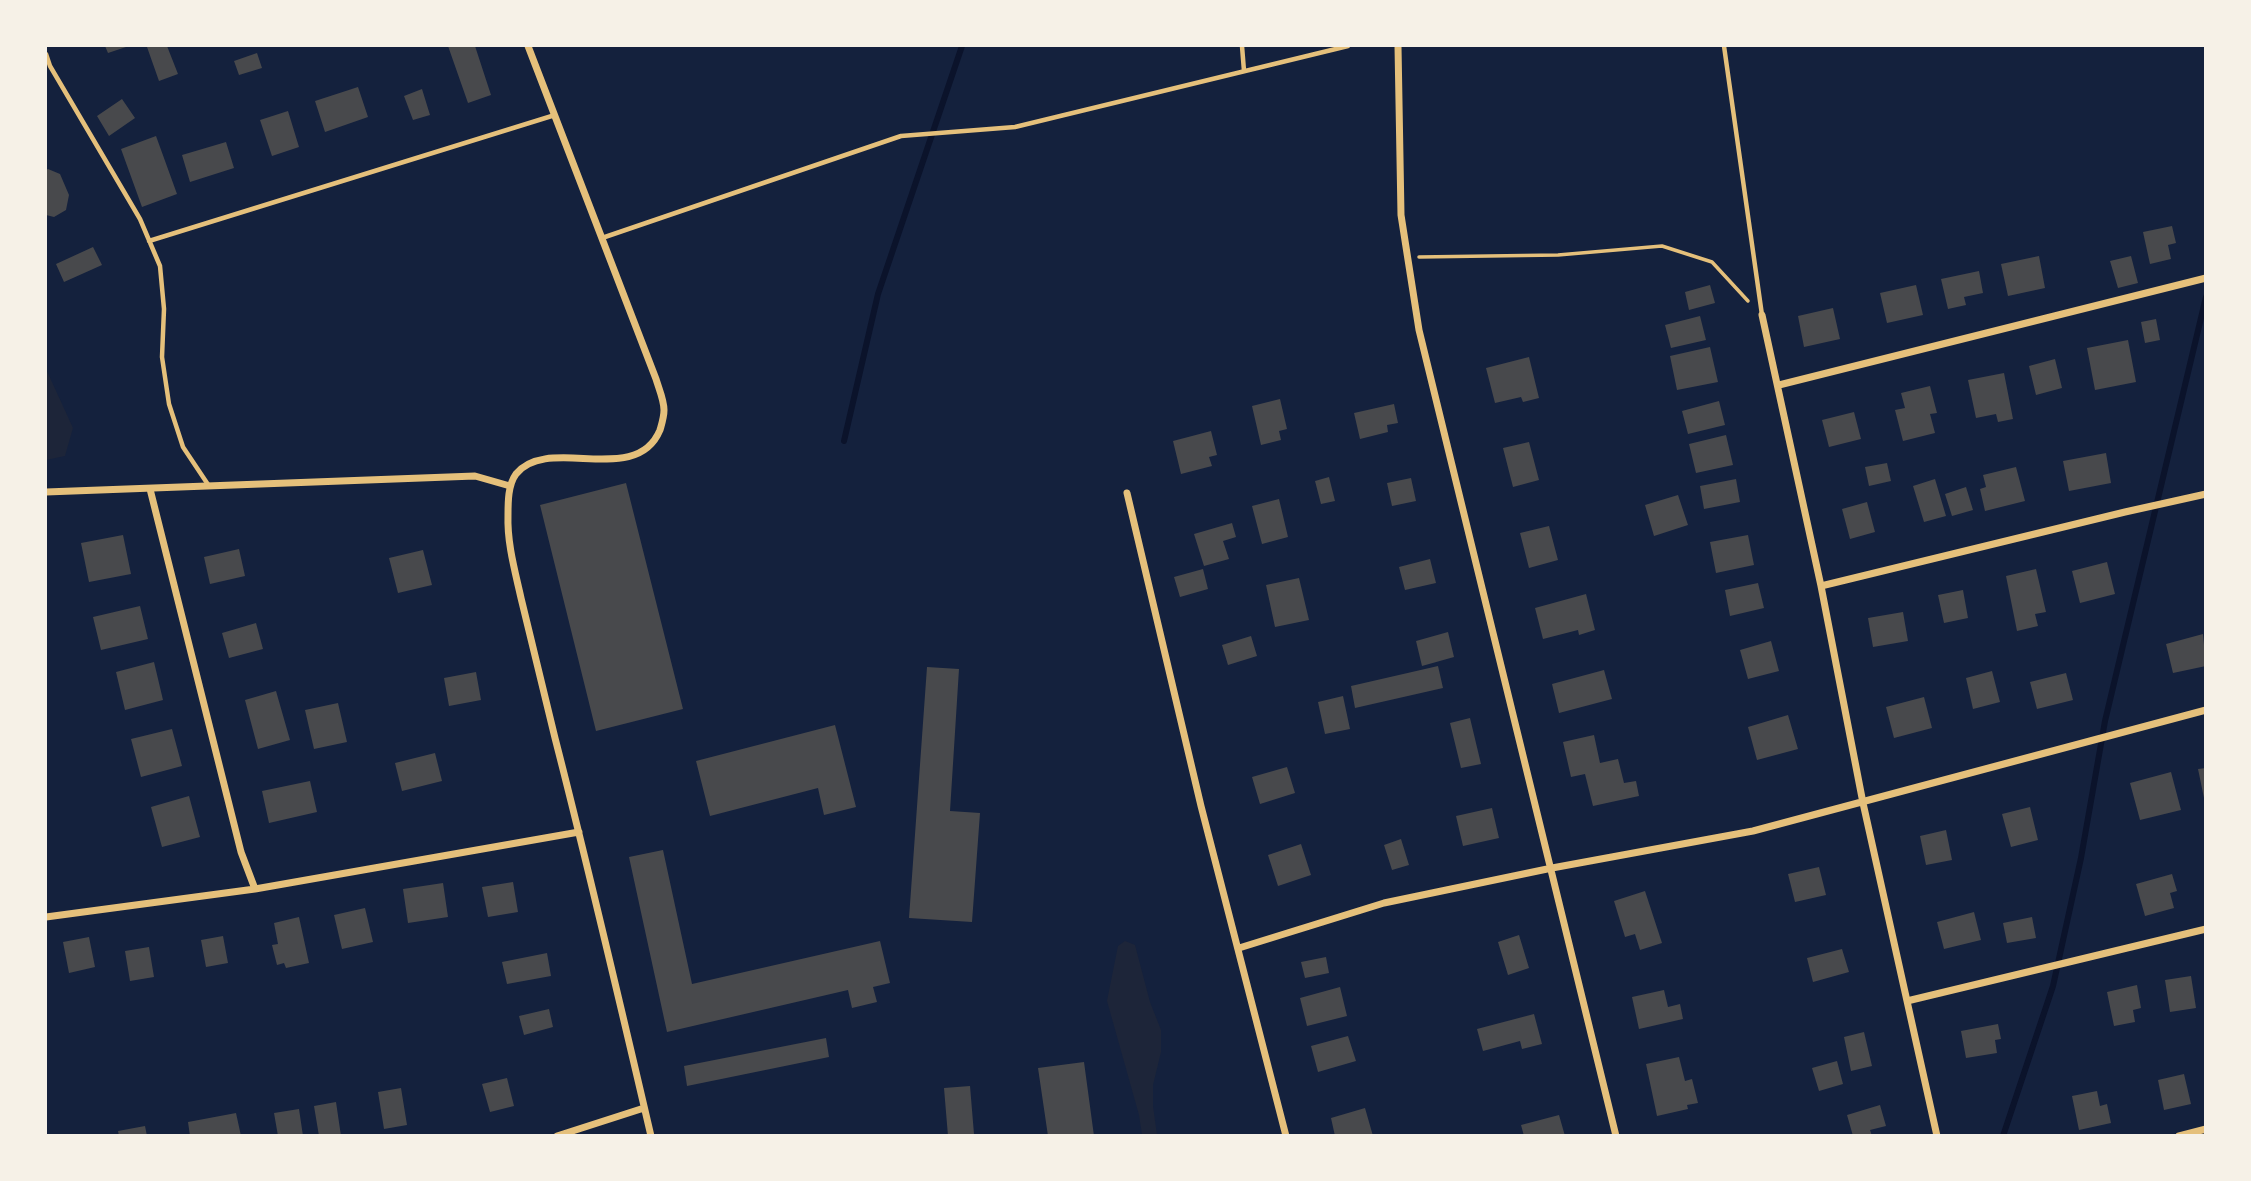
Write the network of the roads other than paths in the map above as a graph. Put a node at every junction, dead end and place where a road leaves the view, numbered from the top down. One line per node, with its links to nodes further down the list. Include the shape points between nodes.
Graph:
1 (528, 46): 9 (street)
2 (1242, 46): 8 (lane)
3 (1348, 46): 8 (lane)
4 (1398, 46): 25 (street, via 1401,215 1419,330)
5 (1724, 46): 13 (lane)
6 (46, 54): 7 (lane)
7 (48, 67): 11 (lane)
8 (1244, 71): 10 (lane, via 1015,127 901,136)
9 (555, 115): 10 (street); 11 (lane)
10 (602, 238): 15 (street, via 656,379 663,421 657,437 640,453 531,463 517,473)
11 (149, 241): 16 (lane, via 160,266 162,356 169,404 183,447)
12 (2206, 278): 14 (street)
13 (1762, 315): 14 (street)
14 (1779, 385): 21 (street)
15 (510, 486): 16 (street, via 475,476); 24 (street, via 511,551)
16 (209, 487): 17 (street)
17 (150, 489): 18 (street); 26 (street)
18 (46, 492)
19 (1127, 493): 29 (street)
20 (2206, 494): 21 (street)
21 (1821, 586): 23 (street)
22 (2206, 710): 23 (street)
23 (1863, 803): 25 (street, via 1753,831); 30 (street)
24 (579, 832): 26 (street); 31 (street)
25 (1552, 868): 29 (street, via 1384,903); 36 (street)
26 (255, 889): 27 (street)
27 (46, 917)
28 (2206, 929): 30 (street)
29 (1239, 948): 35 (street)
30 (1907, 1001): 37 (street)
31 (645, 1108): 33 (street); 34 (street)
32 (2206, 1129): 38 (street)
33 (557, 1136)
34 (651, 1136)
35 (1286, 1136)
36 (1616, 1136)
37 (1937, 1136)
38 (2179, 1136)

